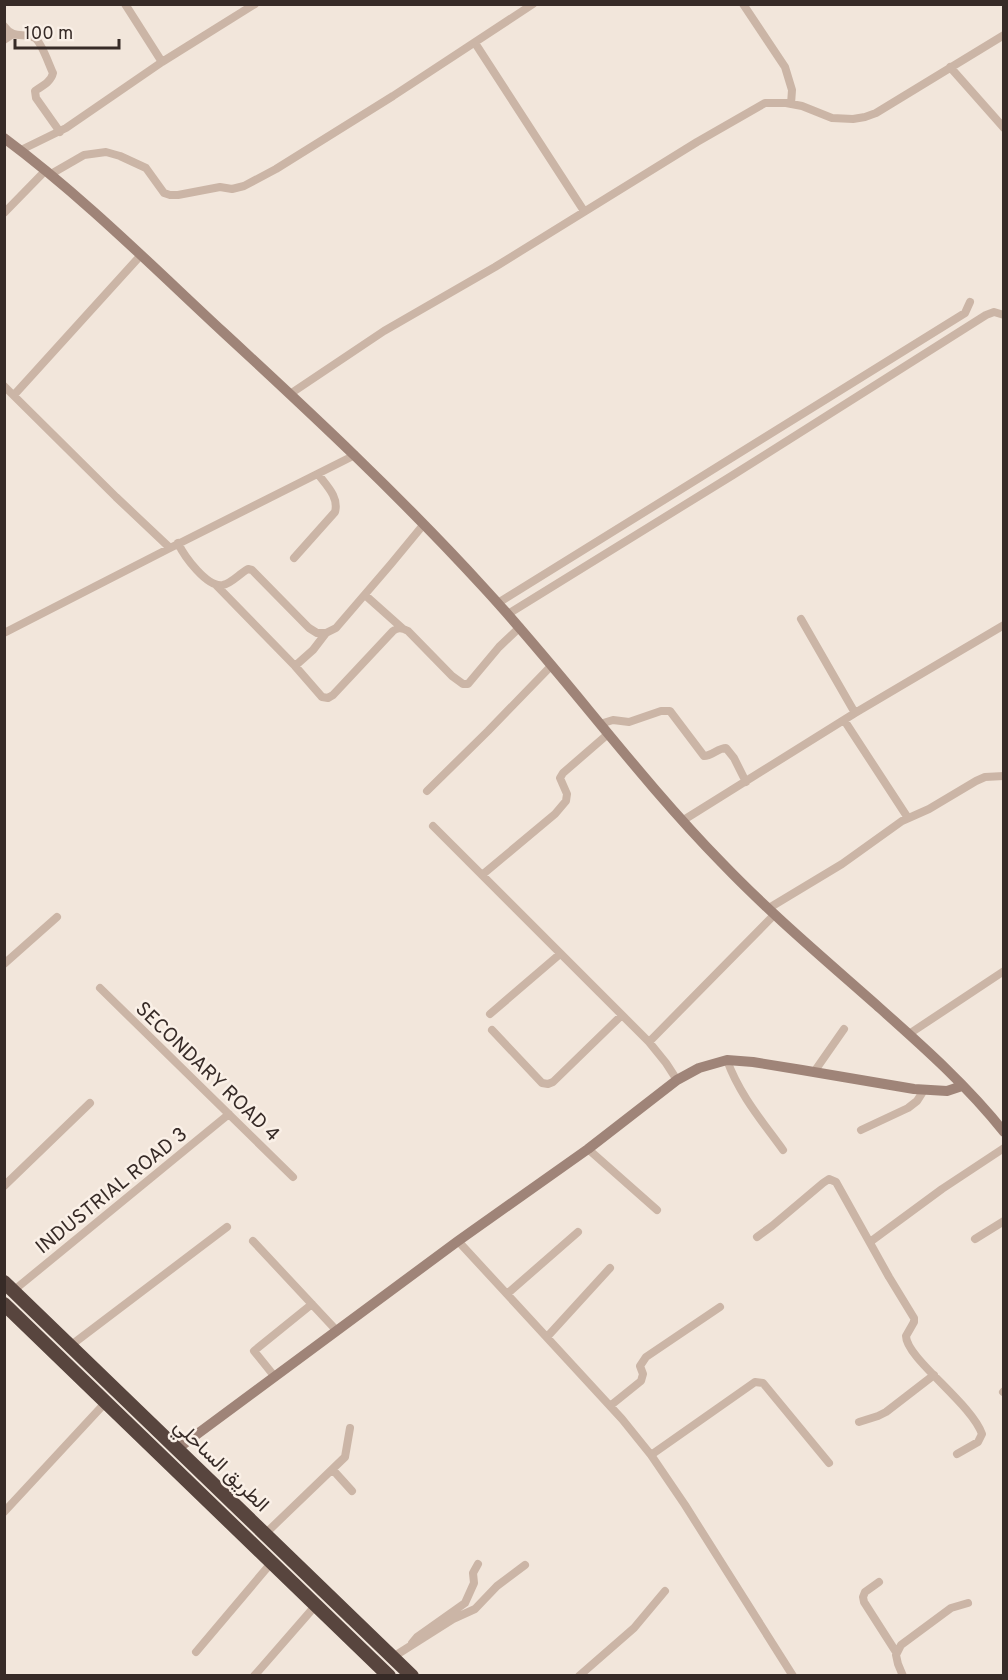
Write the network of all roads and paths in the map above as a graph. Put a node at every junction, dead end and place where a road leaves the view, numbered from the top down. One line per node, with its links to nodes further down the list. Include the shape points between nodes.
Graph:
1 (125, 4): 10 (street)
2 (255, 4): 10 (street)
3 (533, 4): 9 (street)
4 (743, 4): 12 (street, via 785,67 792,90)
5 (4, 26): 6 (street)
6 (13, 34): 8 (street); 14 (street, via 34,38 39,43 53,73 34,94)
7 (1004, 35): 11 (street)
8 (4, 40)
9 (475, 43): 17 (street, via 276,169 238,188 170,195 164,193 146,168 106,152 84,155); 18 (street)
10 (162, 62): 14 (street)
11 (951, 68): 12 (street, via 865,117 832,118); 13 (street)
12 (791, 104): 18 (street, via 765,103)
13 (1004, 128)
14 (60, 132): 16 (street)
15 (4, 138): 16 (street)
16 (21, 150): 17 (street)
17 (49, 172): 19 (street); 20 (street)
18 (584, 211): 24 (street, via 384,331)
19 (4, 213)
20 (141, 255): 24 (street); 25 (street)
21 (970, 302): 34 (street, via 965,313)
22 (1004, 315): 35 (street, via 986,315)
23 (4, 386): 25 (street)
24 (290, 394): 26 (street)
25 (14, 395): 30 (street)
26 (355, 456): 27 (street); 28 (street)
27 (318, 474): 29 (street); 31 (street, via 335,497 335,512)
28 (424, 524): 33 (street); 34 (street)
29 (178, 543): 30 (street); 32 (street, via 206,579)
30 (170, 548): 40 (street)
31 (294, 558)
32 (216, 585): 41 (street, via 252,570 309,628); 43 (street)
33 (365, 596): 39 (street); 41 (street)
34 (498, 603): 35 (street)
35 (508, 614): 38 (street)
36 (801, 619): 44 (street)
37 (1004, 625): 44 (street)
38 (520, 627): 39 (street, via 468,684 452,676); 42 (street)
39 (402, 628): 43 (street, via 393,631 328,698 322,697)
40 (4, 633)
41 (327, 633): 43 (street)
42 (552, 665): 46 (street); 50 (street)
43 (295, 666)
44 (855, 713): 45 (street)
45 (844, 720): 49 (street); 51 (street)
46 (600, 724): 47 (street); 49 (street, via 613,720 629,722 670,711 704,756 726,748)
47 (608, 734): 52 (street); 54 (street, via 562,773 566,801 555,814)
48 (1004, 776): 51 (street, via 985,777)
49 (746, 782): 52 (street)
50 (427, 791)
51 (908, 818): 55 (street)
52 (682, 821): 55 (street)
53 (433, 826): 54 (street)
54 (482, 875): 57 (street)
55 (772, 911): 65 (street); 66 (street)
56 (57, 917): 58 (street)
57 (560, 954): 61 (street); 62 (street)
58 (4, 964)
59 (1004, 971): 65 (street)
60 (100, 988): 73 (street, SECONDARY ROAD 4)
61 (490, 1014)
62 (621, 1016): 64 (street, via 548,1084 542,1083); 66 (street)
63 (844, 1029): 68 (street)
64 (492, 1030)
65 (909, 1034): 70 (street)
66 (649, 1042): 69 (street)
67 (727, 1060): 68 (street); 69 (street); 78 (street, via 744,1096)
68 (814, 1072): 71 (street)
69 (677, 1080): 77 (street)
70 (962, 1086): 71 (street, via 947,1091); 75 (street)
71 (924, 1090): 74 (street, via 908,1108)
72 (90, 1103): 80 (street)
73 (229, 1114): 79 (street, SECONDARY ROAD 4); 91 (street, INDUSTRIAL ROAD 3)
74 (861, 1130)
75 (1004, 1132)
76 (1004, 1148): 89 (street)
77 (588, 1149): 81 (street); 87 (street)
78 (783, 1150)
79 (293, 1177)
80 (4, 1186)
81 (657, 1210)
82 (1004, 1221): 86 (street)
83 (227, 1227): 98 (street)
84 (578, 1232): 92 (street)
85 (757, 1237): 89 (street, via 829,1179 839,1186)
86 (975, 1239)
87 (458, 1241): 92 (street); 96 (street)
88 (253, 1242): 94 (street)
89 (870, 1242): 99 (street, via 914,1318 905,1340)
90 (610, 1268): 97 (street)
91 (9, 1287): 98 (highway, الطريق الساحلي)
92 (507, 1294): 97 (street)
93 (4, 1304): 101 (highway, الطريق الساحلي)
94 (312, 1304): 96 (street); 100 (street, via 254,1352)
95 (720, 1307): 102 (street, via 646,1358 640,1366 641,1381)
96 (337, 1331): 100 (street)
97 (547, 1337): 102 (street)
98 (70, 1346): 105 (highway, الطريق الساحلي)
99 (934, 1375): 103 (street, via 886,1412); 106 (street, via 969,1411 982,1434 978,1442)
100 (275, 1377): 105 (street)
101 (106, 1402): 111 (street); 113 (highway, الطريق الساحلي)
102 (610, 1406): 107 (street)
103 (859, 1422)
104 (350, 1428): 109 (street, via 345,1457)
105 (177, 1449): 112 (highway, الطريق الساحلي)
106 (957, 1454)
107 (651, 1455): 108 (street, via 759,1381); 128 (street)
108 (830, 1463)
109 (333, 1470): 110 (street); 112 (street)
110 (352, 1491)
111 (4, 1512)
112 (265, 1534): 123 (highway, الطريق الساحلي)
113 (272, 1562): 119 (highway, الطريق الساحلي); 121 (street)
114 (478, 1564): 120 (street, via 465,1603)
115 (525, 1565): 120 (street, via 475,1609)
116 (879, 1582): 122 (street, via 865,1592 864,1602)
117 (665, 1591): 127 (street, via 634,1628)
118 (968, 1603): 122 (street, via 942,1614)
119 (316, 1605): 124 (street); 125 (highway, الطريق الساحلي)
120 (409, 1646): 123 (street)
121 (196, 1652)
122 (896, 1652): 129 (street)
123 (393, 1657): 126 (highway, الطريق الساحلي)
124 (254, 1676)
125 (389, 1676)
126 (412, 1676)
127 (579, 1676)
128 (793, 1676)
129 (903, 1676)

